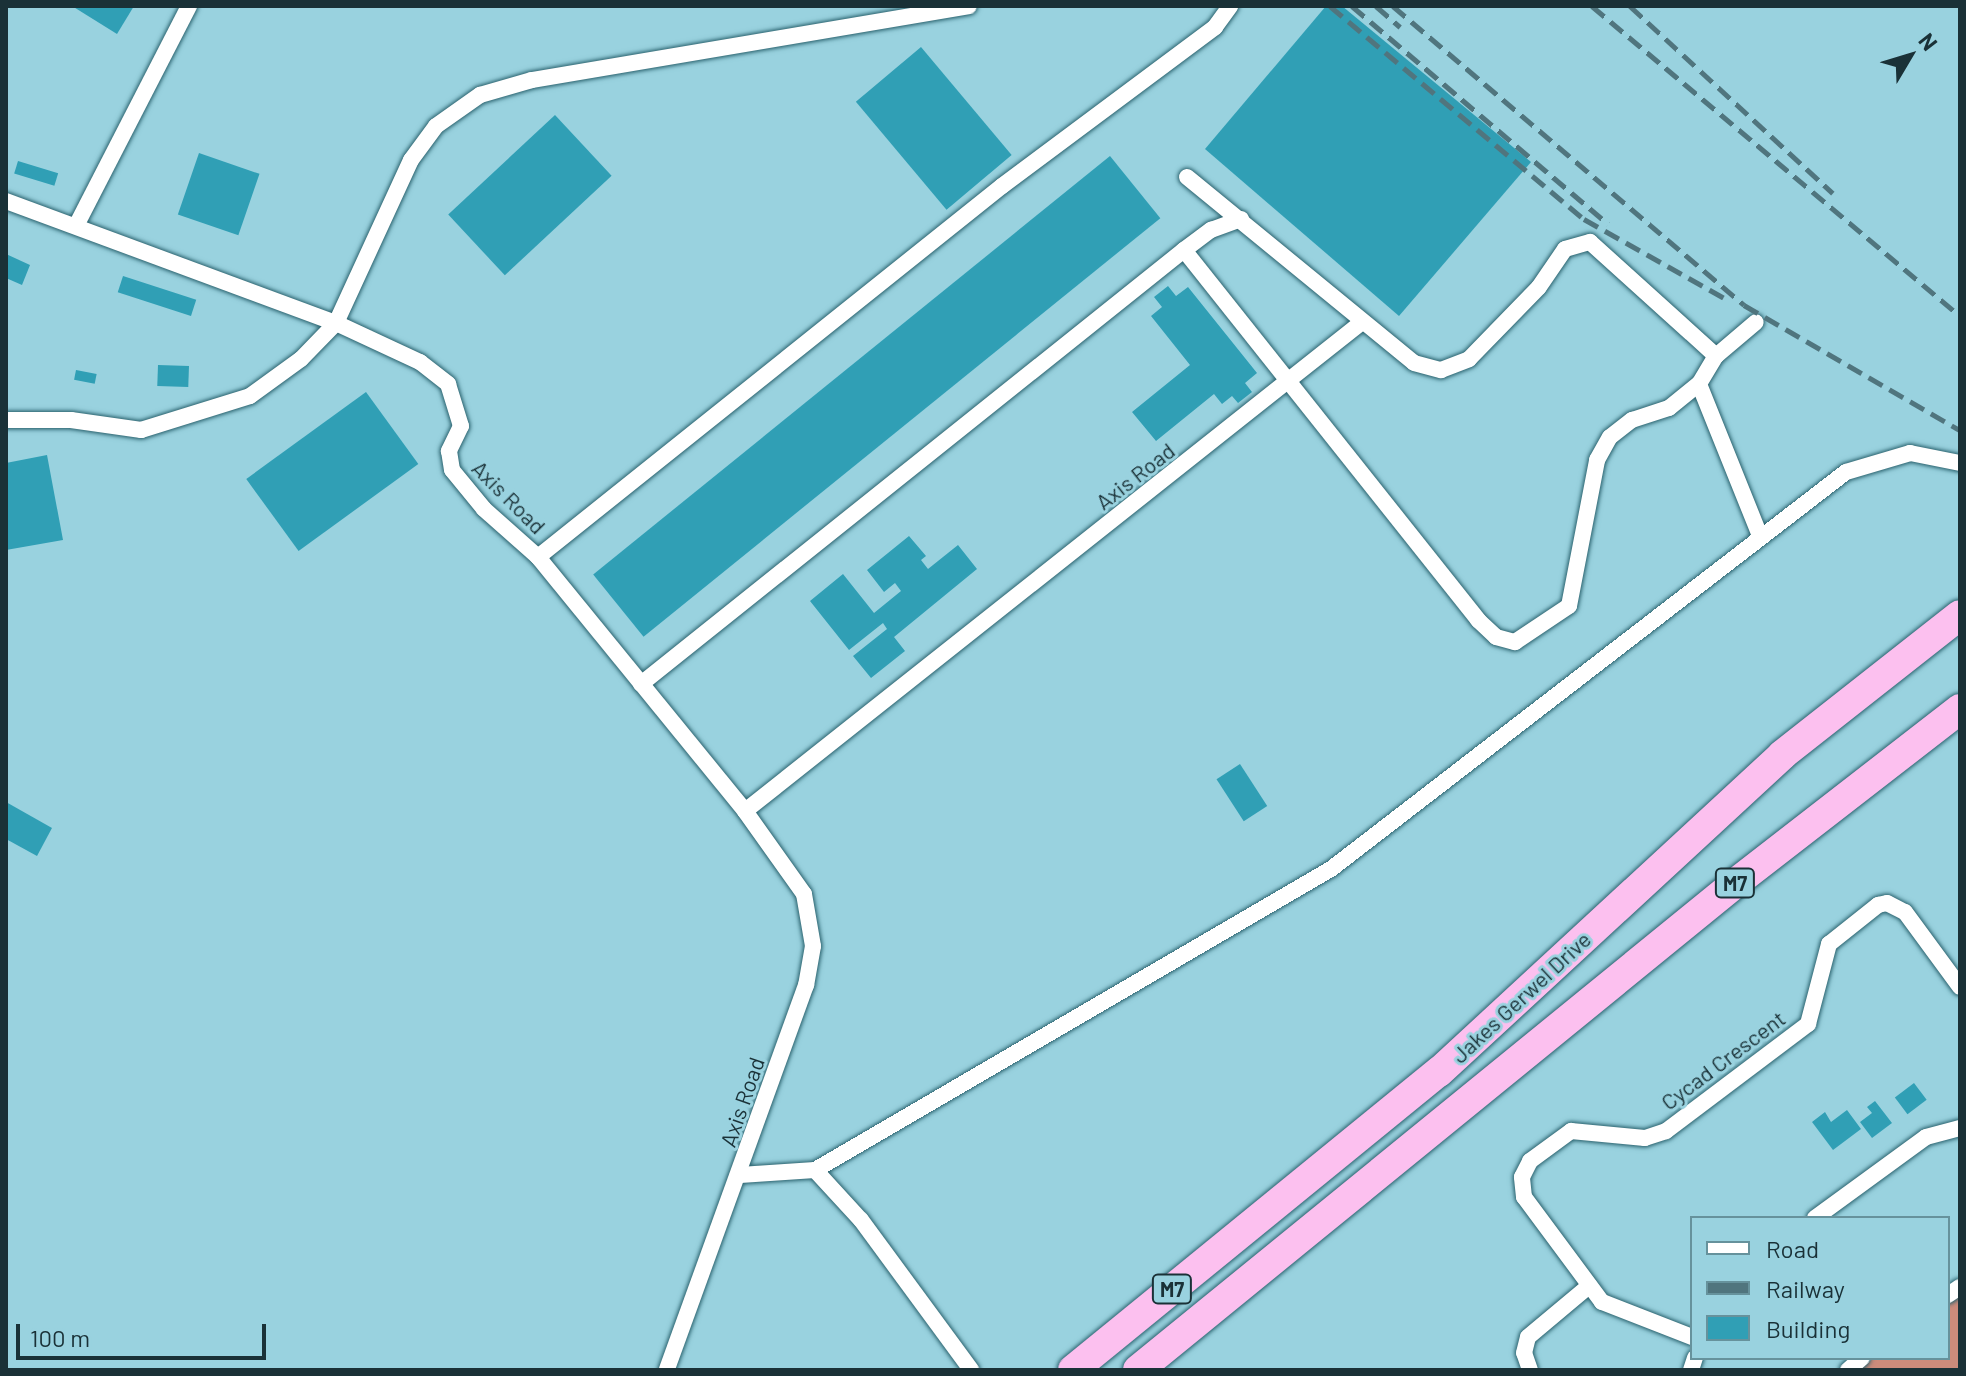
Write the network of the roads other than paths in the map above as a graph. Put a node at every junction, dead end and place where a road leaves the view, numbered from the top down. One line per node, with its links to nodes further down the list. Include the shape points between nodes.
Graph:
1 (189, 6): 7 (street)
2 (969, 6): 11 (street, via 532,80 480,95 436,126 411,160)
3 (1230, 6): 18 (street, via 1215,27 1002,186)
4 (1187, 177): 6 (street)
5 (6, 201): 7 (street, Axis Road)
6 (1241, 219): 8 (street, via 1211,230); 9 (street)
7 (77, 224): 11 (street, Axis Road)
8 (1184, 250): 13 (street); 20 (street)
9 (1362, 322): 12 (street, via 1414,363 1441,370 1469,359 1539,287 1565,249 1590,242); 13 (street, Axis Road)
10 (1756, 322): 12 (street)
11 (336, 323): 15 (street, via 301,359 250,396 199,414 141,430 71,420); 18 (street, Axis Road, via 420,362 448,384 461,426 449,451 452,470 484,509)
12 (1716, 356): 14 (street)
13 (1289, 382): 14 (street, via 1478,620 1496,637 1515,642 1569,606 1597,460 1610,437 1632,420 1669,408); 22 (street, Axis Road)
14 (1699, 384): 17 (street)
15 (6, 420)
16 (1960, 463): 17 (street, via 1910,453 1862,463)
17 (1760, 536): 25 (street, via 1362,849)
18 (538, 557): 20 (street, Axis Road)
19 (1960, 615): 32 (highway, Jakes Gerwel Drive / M7, via 1782,755 1439,1072)
20 (641, 684): 22 (street, Axis Road)
21 (1960, 709): 33 (highway, Jakes Gerwel Drive / M7, via 1733,885)
22 (745, 811): 26 (street, Axis Road, via 804,894 813,946 806,985)
23 (1960, 987): 28 (street, Cycad Crescent, via 1905,912 1887,903 1878,905 1829,944 1808,1024 1666,1131 1645,1138 1571,1131 1530,1161 1522,1177 1524,1197)
24 (1960, 1128): 27 (street, via 1926,1137)
25 (815, 1170): 26 (street); 31 (street, via 861,1220)
26 (740, 1175): 30 (street, Axis Road)
27 (1834, 1213)
28 (1589, 1286): 29 (street, Cycad Crescent, via 1617,1311); 34 (street, via 1528,1337 1524,1353)
29 (1690, 1336)
30 (667, 1370)
31 (971, 1370)
32 (1073, 1370)
33 (1138, 1370)
34 (1530, 1370)

